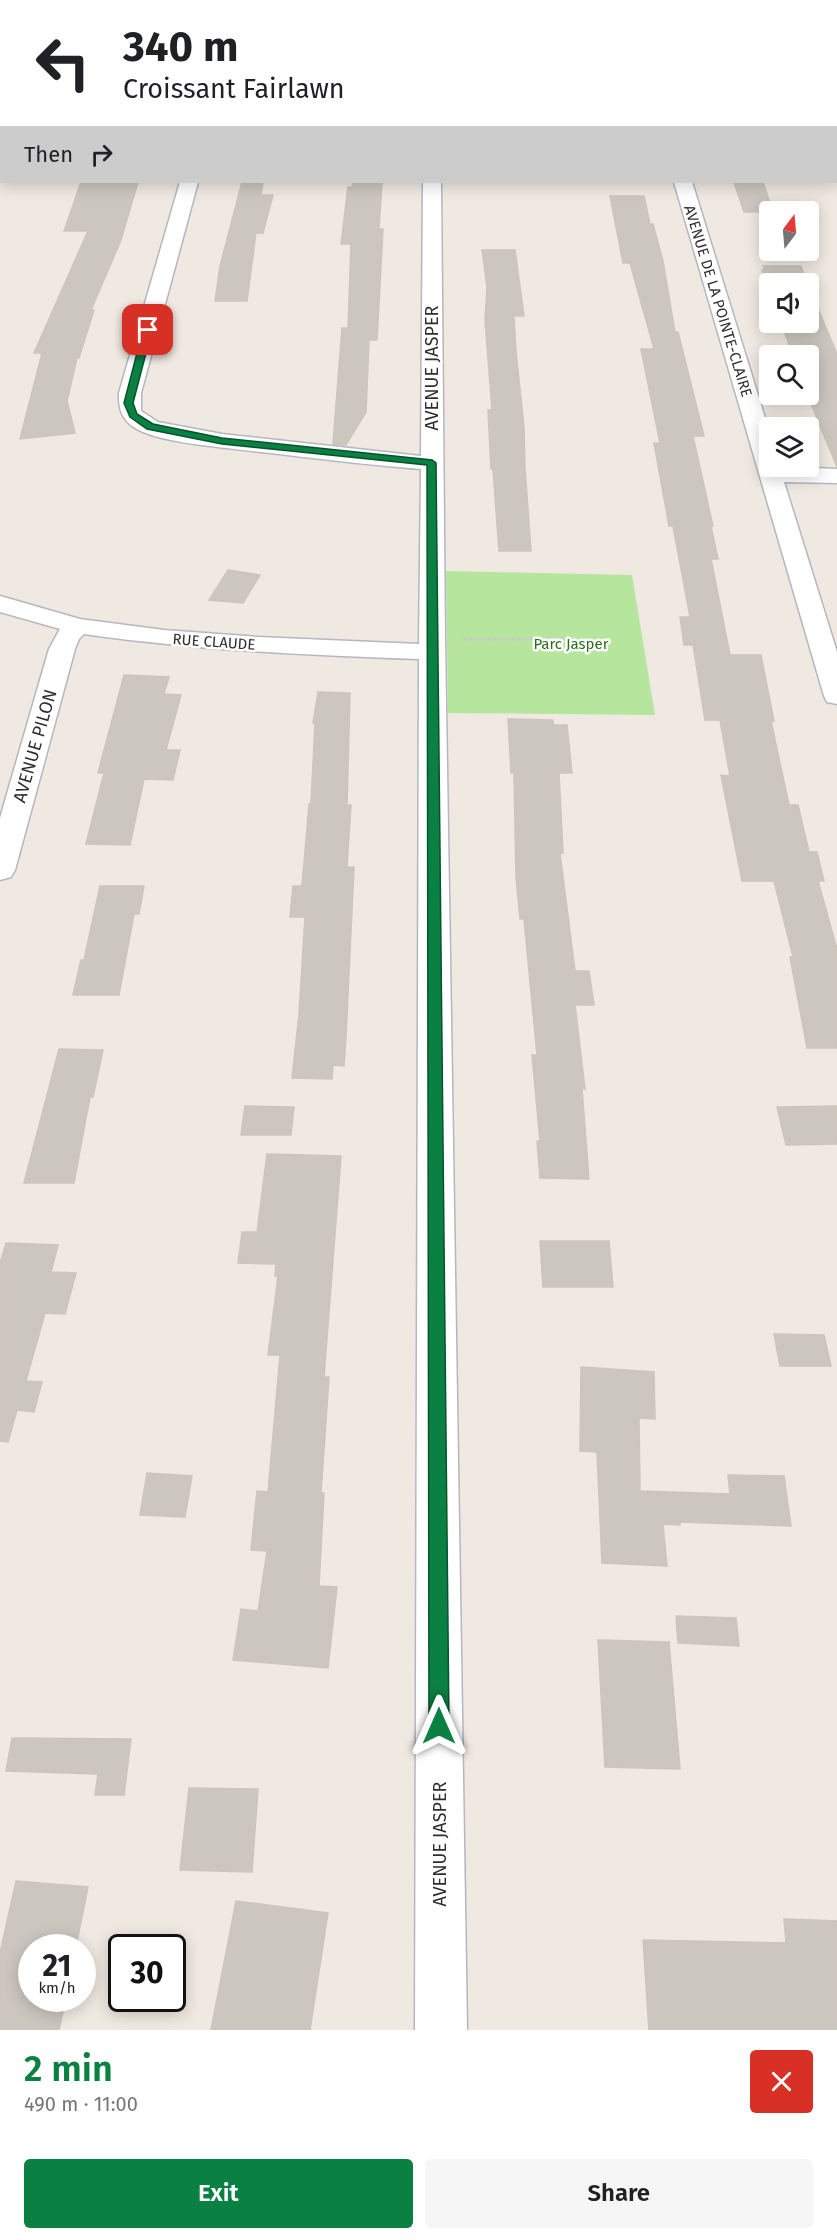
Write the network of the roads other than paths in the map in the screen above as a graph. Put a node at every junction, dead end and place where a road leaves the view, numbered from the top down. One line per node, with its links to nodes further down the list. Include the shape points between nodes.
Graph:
1 (189, 183): 5 (street, via 130,393 129,409 134,416 150,427 188,436)
2 (432, 183): 5 (street, AVENUE JASPER)
3 (683, 183): 4 (street, AVENUE DE LA POINTE-CLAIRE)
4 (759, 436)
5 (432, 463): 11 (street, AVENUE JASPER)
6 (819, 476): 7 (street)
7 (837, 476)
8 (771, 477): 12 (street, AVENUE DE LA POINTE-CLAIRE)
9 (0, 604): 10 (street, RUE CLAUDE)
10 (78, 626): 11 (street, RUE CLAUDE, via 204,642); 13 (street, AVENUE PILON, via 62,649)
11 (446, 645): 14 (street, AVENUE JASPER)
12 (837, 696)
13 (0, 870)
14 (441, 2030)

